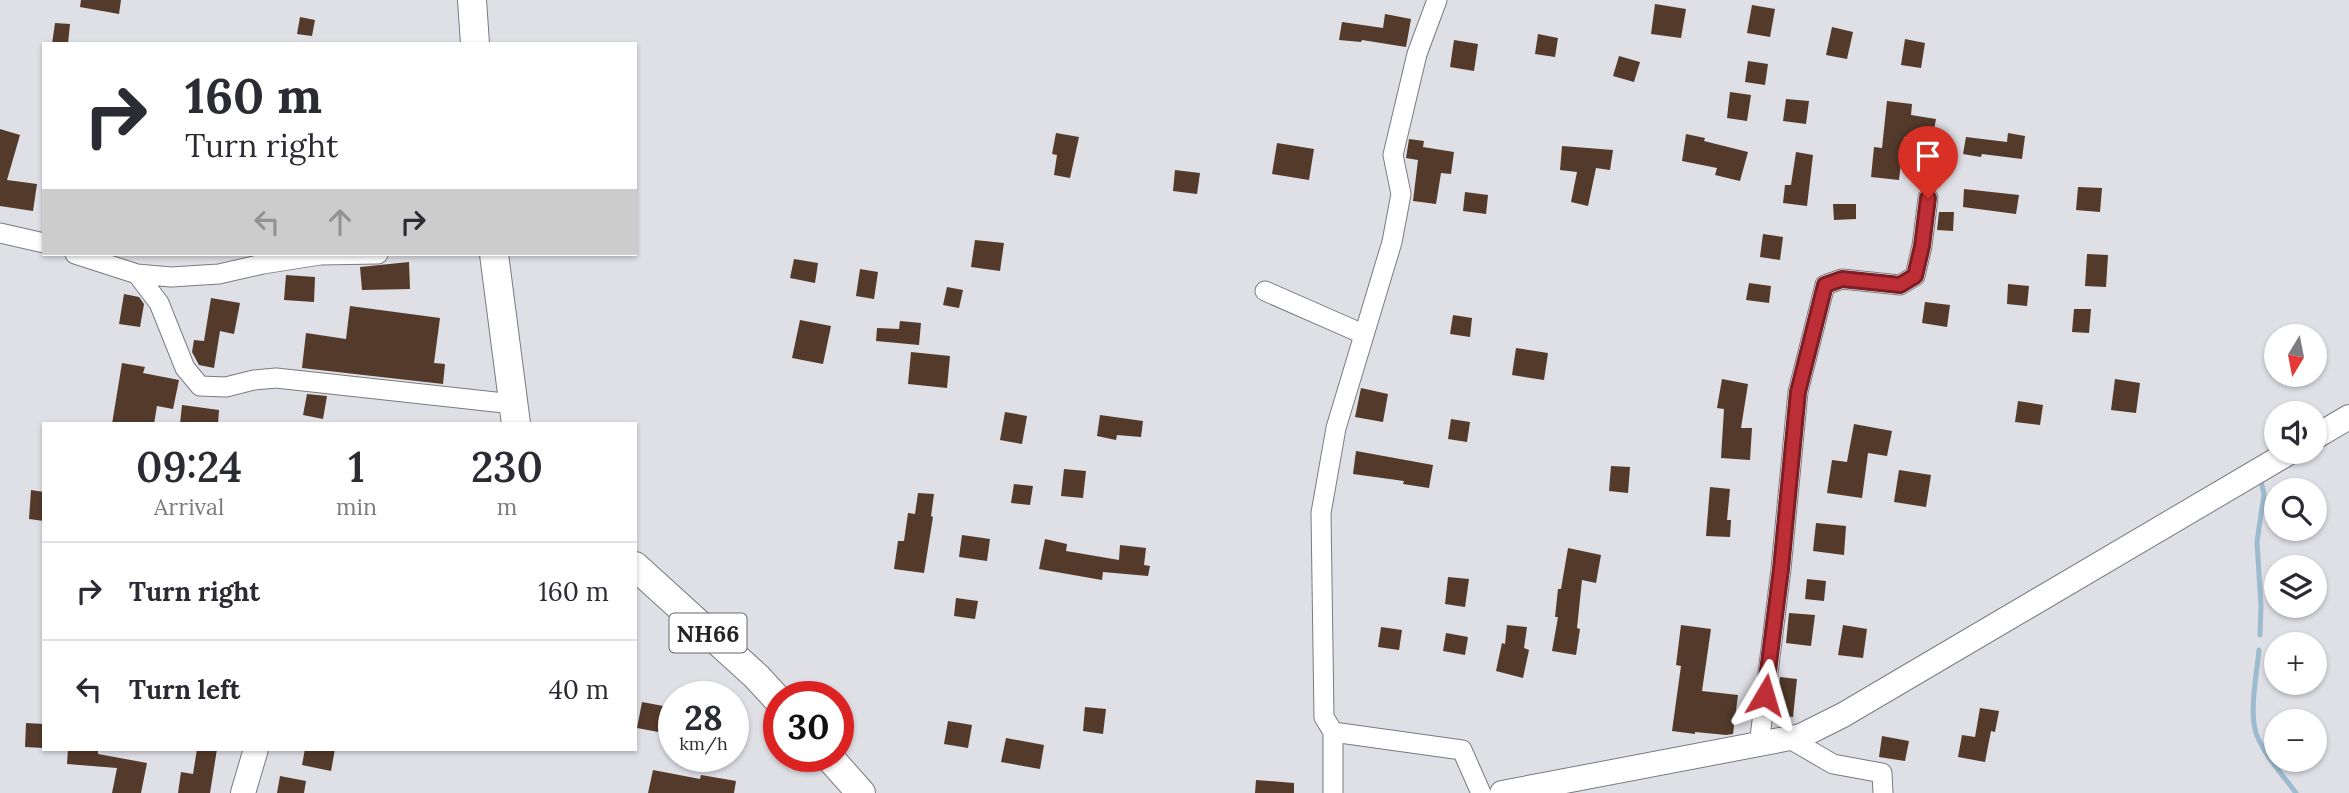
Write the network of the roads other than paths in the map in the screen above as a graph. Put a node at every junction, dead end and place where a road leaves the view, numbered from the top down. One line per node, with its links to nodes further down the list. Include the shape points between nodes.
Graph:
1 (472, 0): 3 (highway)
2 (1437, 0): 12 (street, via 1405,100 1393,155 1401,194 1392,242)
3 (475, 42)
4 (1928, 198): 21 (street, via 1915,276 1900,285 1842,279 1825,285 1798,392)
5 (0, 233): 6 (street)
6 (42, 243)
7 (81, 256): 10 (street)
8 (314, 256): 10 (street, via 219,274)
9 (494, 256): 13 (highway)
10 (136, 274): 13 (street, via 159,303 185,368 200,386 226,387 276,378)
11 (1265, 291): 12 (street)
12 (1363, 334): 19 (street, via 1336,428 1321,513 1324,717)
13 (514, 414)
14 (2349, 417): 15 (main road)
15 (2327, 430)
16 (2270, 464): 20 (main road, via 1843,715)
17 (637, 568): 18 (highway, NH66)
18 (763, 684)
19 (1333, 732): 26 (street); 27 (street, via 1462,750)
20 (1790, 739): 21 (main road); 29 (street, via 1833,764 1882,773)
21 (1759, 745): 28 (main road)
22 (255, 751): 24 (main road)
23 (842, 772): 25 (highway)
24 (243, 793)
25 (861, 793)
26 (1333, 793)
27 (1481, 793)
28 (1502, 793)
29 (1883, 793)

